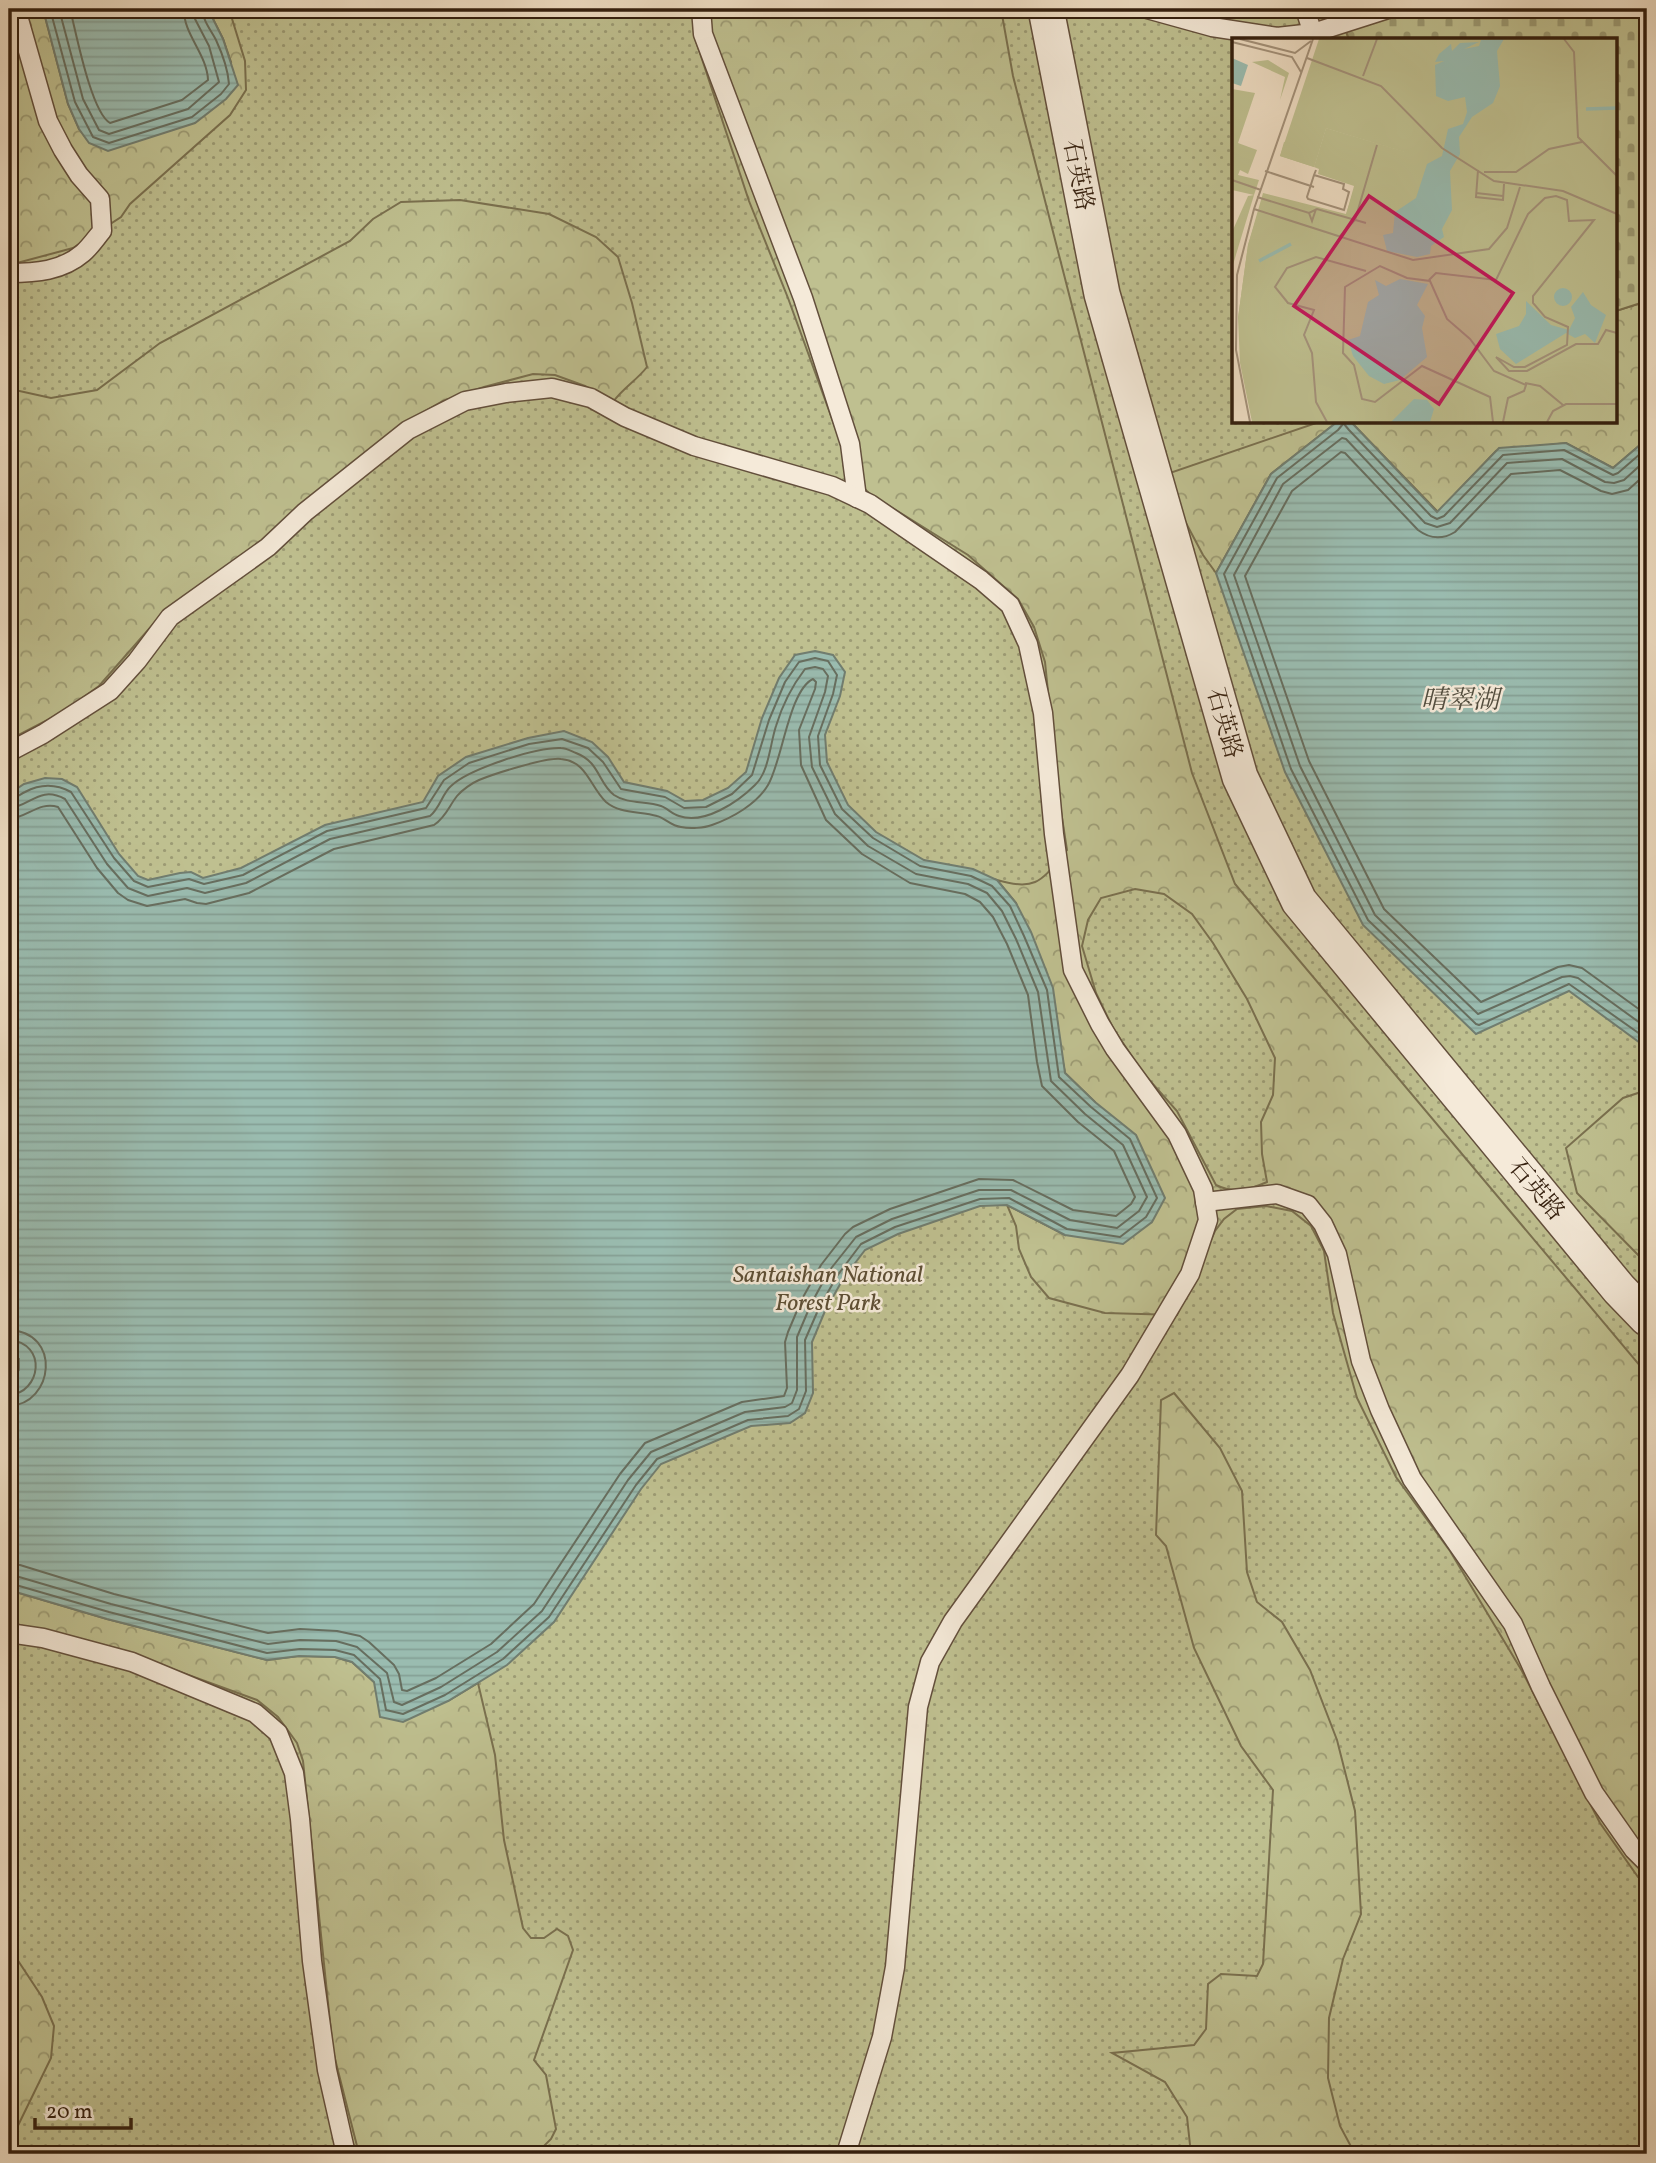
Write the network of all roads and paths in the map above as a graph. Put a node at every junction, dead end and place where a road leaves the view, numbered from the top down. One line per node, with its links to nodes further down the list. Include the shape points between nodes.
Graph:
1 (16, 9): 8 (lane, via 48,121 68,159 100,199 102,231 84,253 61,267)
2 (701, 9): 9 (lane, via 703,34 803,298 850,444)
3 (1046, 9): 12 (street, 石英路, via 1102,294 1240,777 1299,901)
4 (1147, 9): 7 (lane, via 1250,34)
5 (1305, 9): 7 (lane)
6 (1388, 9): 7 (lane)
7 (1314, 36)
8 (9, 273)
9 (857, 498): 10 (lane, via 832,486 694,446 591,398 552,388 466,401 408,430 268,547 170,617 110,691); 11 (lane, via 981,580 1010,605 1028,644 1043,713 1073,970 1115,1049 1177,1134)
10 (9, 752)
11 (1205, 1202): 14 (lane, via 1277,1194 1308,1205 1323,1224 1337,1254 1361,1362 1412,1479 1513,1624 1594,1793); 16 (lane, via 1208,1220 1190,1274 1130,1375 953,1621 930,1662 918,1707 895,1967 882,2037)
12 (1647, 1318)
13 (9, 1633): 15 (lane, via 132,1662 255,1713 278,1733 294,1773 312,1961 327,2070)
14 (1647, 1863)
15 (346, 2154)
16 (846, 2154)

